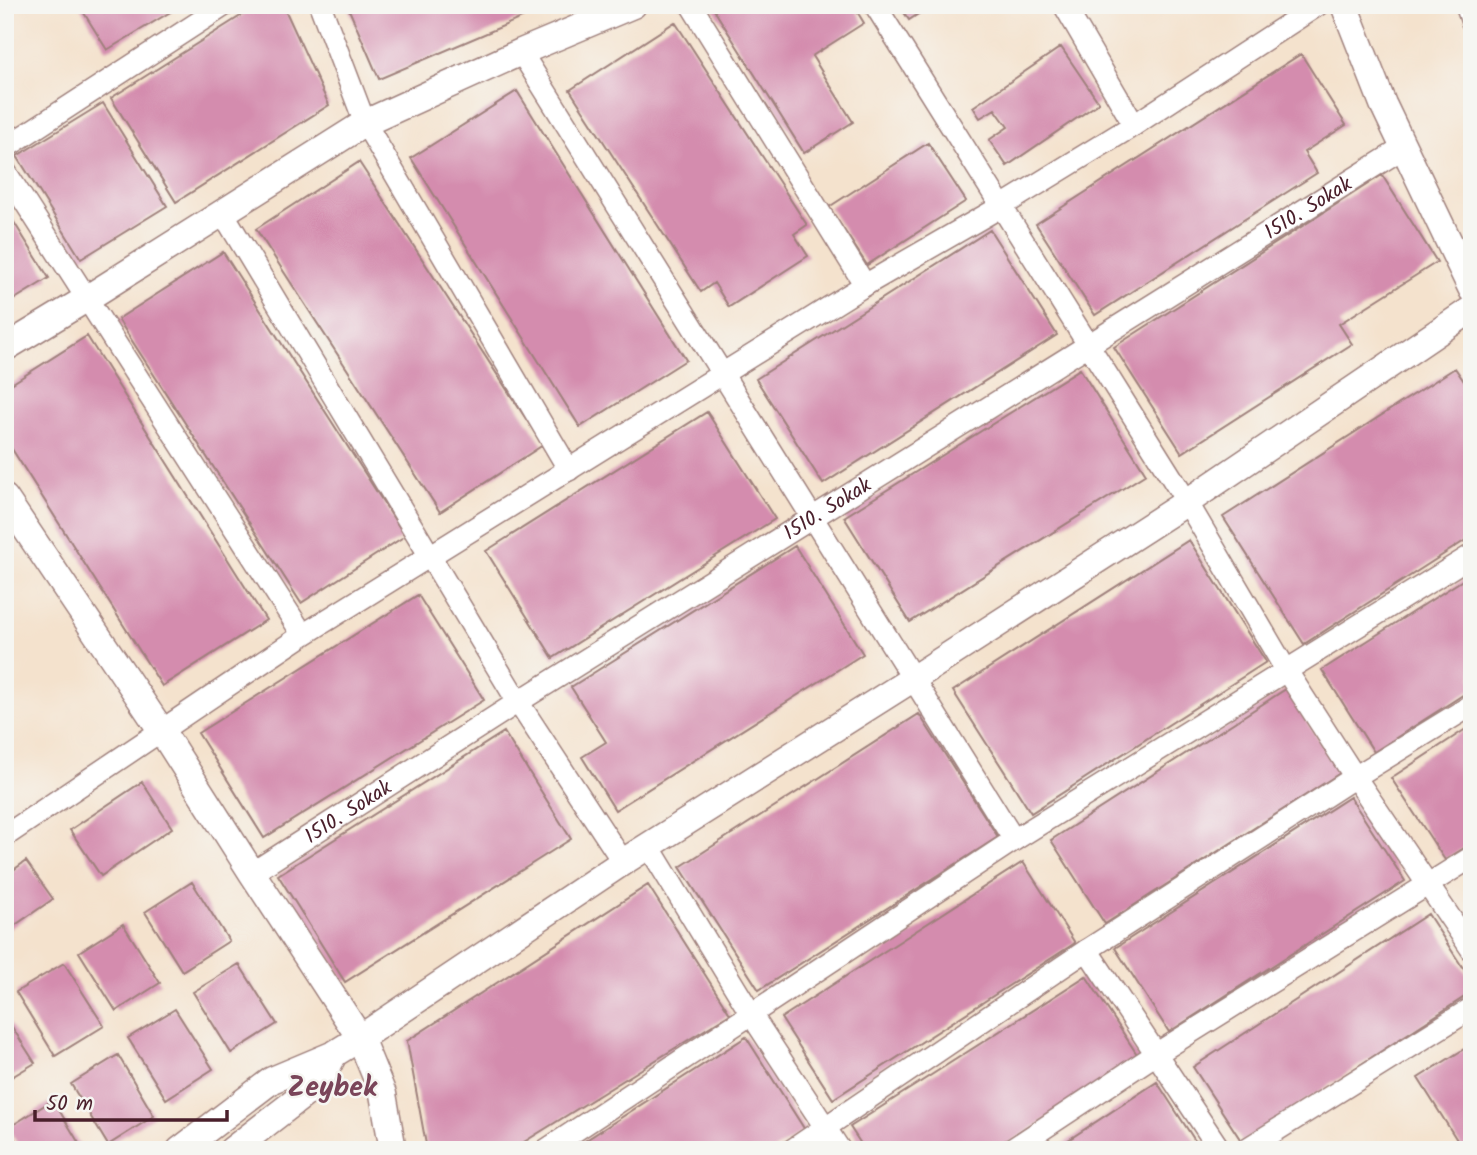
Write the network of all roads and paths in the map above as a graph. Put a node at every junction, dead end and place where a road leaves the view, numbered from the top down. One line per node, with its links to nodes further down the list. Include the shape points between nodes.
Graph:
1 (225, 5): 14 (street)
2 (320, 5): 12 (street)
3 (633, 5): 11 (street)
4 (691, 5): 19 (street)
5 (875, 5): 17 (street)
6 (1064, 5): 13 (street)
7 (1318, 5): 13 (street)
8 (1344, 5): 15 (street)
9 (1466, 5): 10 (street)
10 (1472, 22)
11 (521, 52): 12 (street); 25 (street)
12 (365, 123): 18 (street); 26 (street)
13 (1133, 125): 17 (street)
14 (5, 148)
15 (1403, 148): 20 (street); 23 (street, 1510. Sokak)
16 (5, 171): 21 (street)
17 (1002, 206): 19 (street); 23 (street)
18 (223, 213): 21 (street); 31 (street)
19 (865, 285): 25 (street)
20 (1472, 290)
21 (86, 299): 24 (street); 32 (street)
22 (1472, 309): 28 (street)
23 (1088, 345): 28 (street); 29 (street, 1510. Sokak)
24 (5, 348)
25 (722, 374): 26 (street); 29 (street)
26 (569, 470): 31 (street)
27 (5, 498): 37 (street)
28 (1187, 502): 33 (street); 34 (street)
29 (813, 517): 34 (street); 35 (street, 1510. Sokak)
30 (1472, 555): 33 (street)
31 (429, 557): 32 (street); 35 (street)
32 (303, 635): 37 (street)
33 (1286, 670): 38 (street); 40 (street)
34 (914, 678): 40 (street); 41 (street)
35 (518, 702): 43 (street); 44 (street, 1510. Sokak)
36 (1472, 705): 38 (street)
37 (161, 730): 39 (street); 44 (street)
38 (1355, 777): 45 (street); 46 (street)
39 (5, 836)
40 (1014, 840): 49 (street)
41 (648, 845): 43 (street); 49 (street)
42 (1472, 857): 45 (street)
43 (623, 862): 50 (street)
44 (252, 873): 50 (street)
45 (1427, 884): 47 (street); 52 (street)
46 (1087, 950): 52 (street); 53 (street)
47 (1472, 950)
48 (1472, 1008): 62 (street)
49 (751, 1014): 53 (street); 57 (street)
50 (360, 1038): 51 (street); 56 (street, via 383,1094)
51 (334, 1054): 54 (street, via 272,1080); 55 (street, via 319,1083)
52 (1156, 1054): 60 (street); 61 (street)
53 (826, 1128): 58 (street); 59 (street)
54 (180, 1150)
55 (232, 1150)
56 (393, 1150)
57 (546, 1150)
58 (792, 1150)
59 (840, 1150)
60 (1011, 1150)
61 (1220, 1150)
62 (1245, 1150)

